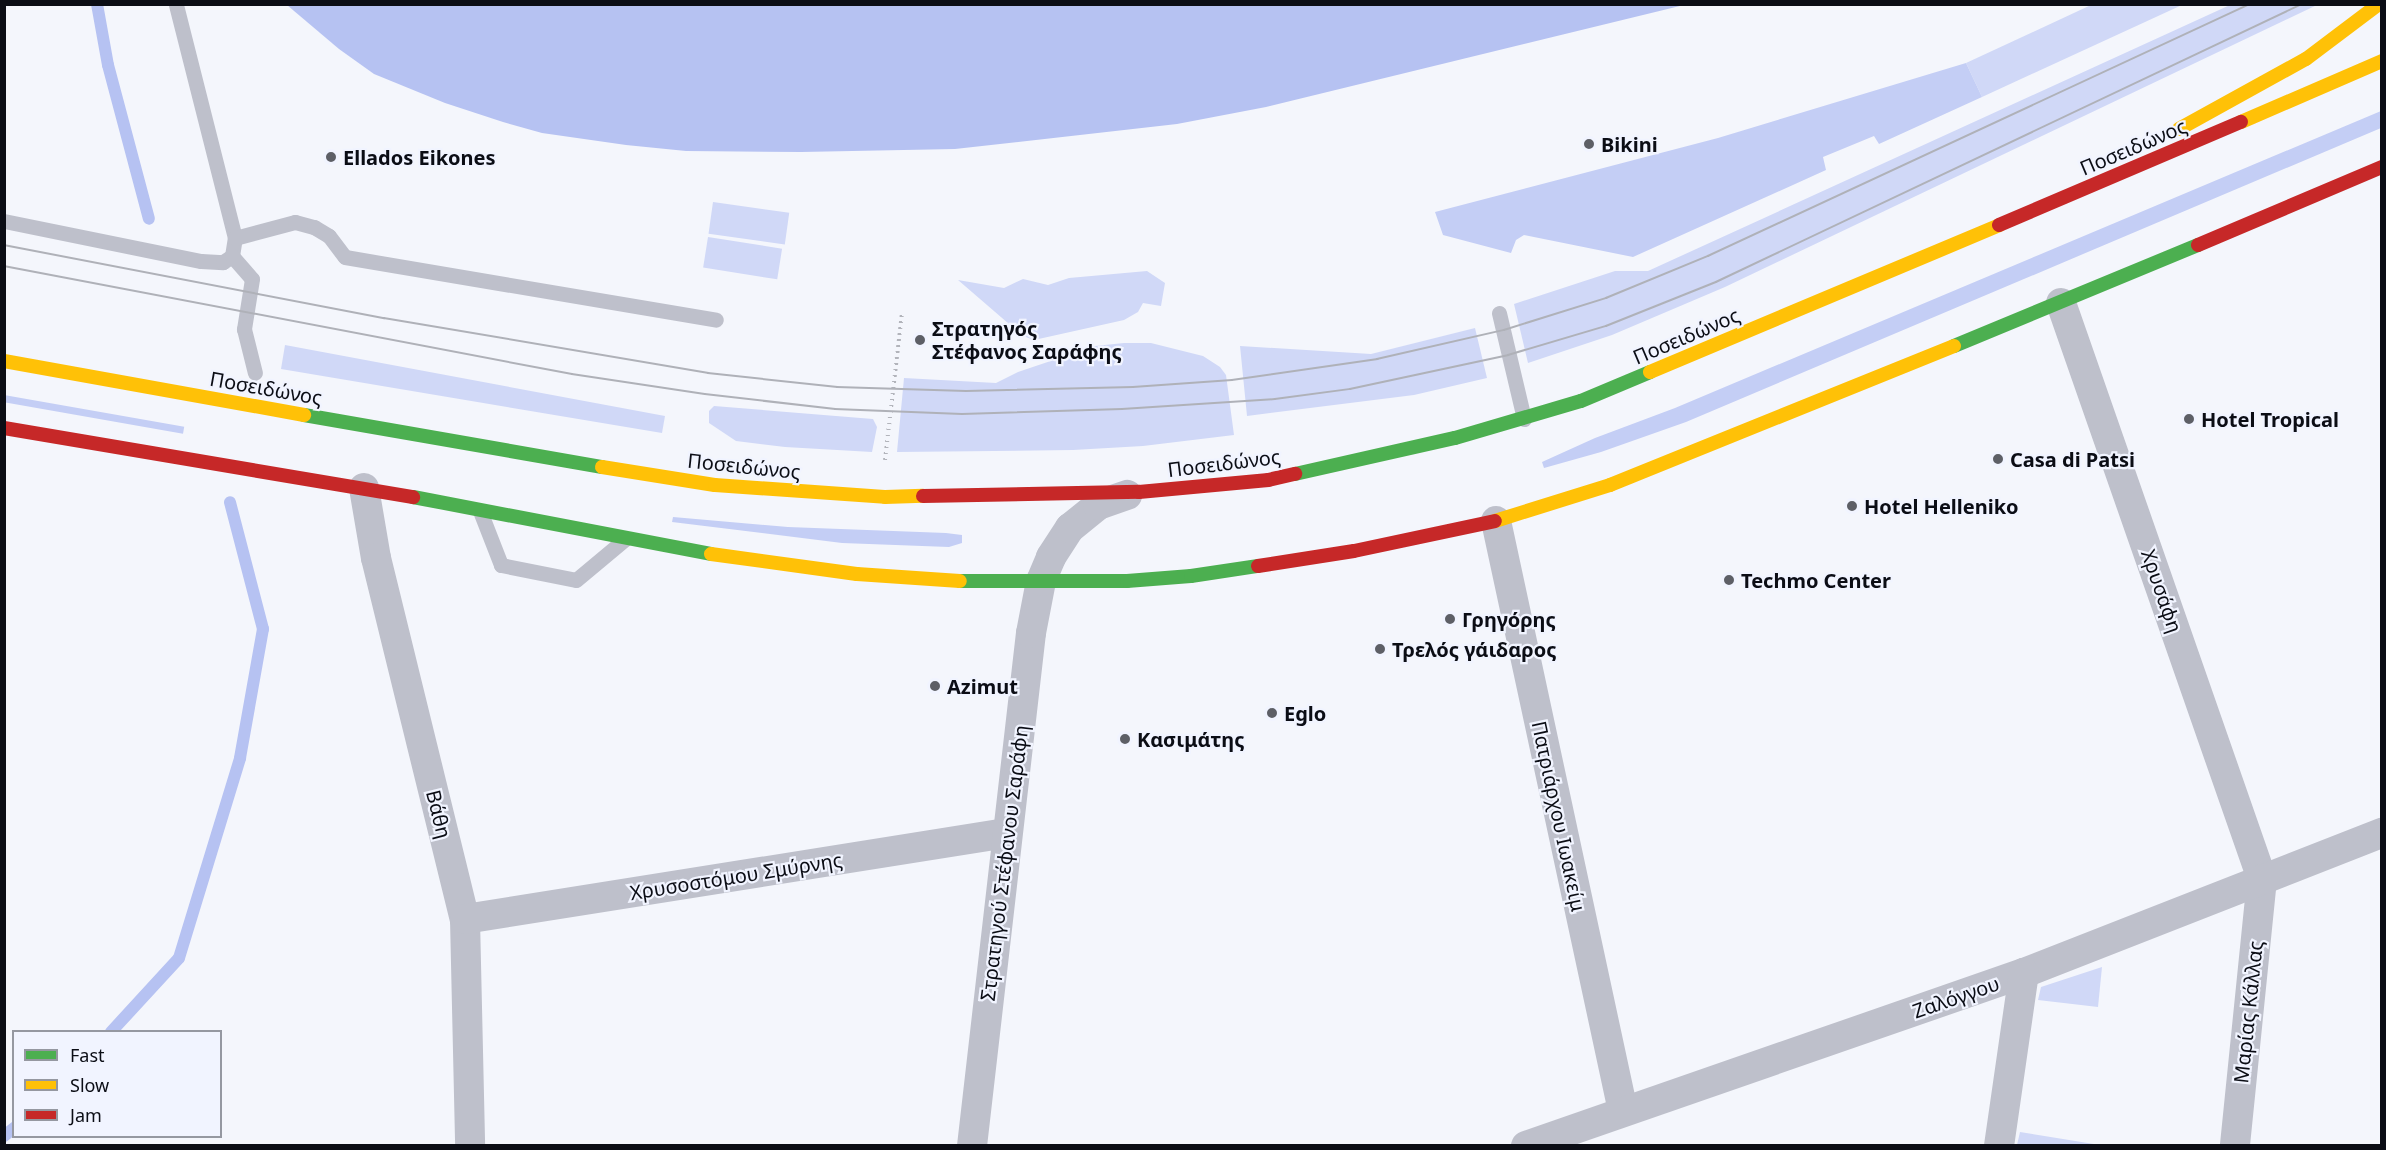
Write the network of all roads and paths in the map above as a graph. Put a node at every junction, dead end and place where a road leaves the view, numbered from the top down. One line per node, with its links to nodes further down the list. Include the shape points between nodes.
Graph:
1 (176, 4): 7 (lane)
2 (2379, 4): 5 (highway, via 2306,58)
3 (2382, 61): 5 (highway, Ποσειδώνος)
4 (2382, 167): 9 (highway)
5 (2048, 205): 15 (highway, Ποσειδώνος, via 1581,401)
6 (4, 221): 8 (lane, via 201,261 222,262)
7 (235, 238): 8 (lane); 12 (lane, via 295,222 329,236 345,257)
8 (232, 256): 14 (lane, via 252,279 244,329)
9 (2061, 303): 21 (highway, via 1610,485); 26 (street, Χρυσάφη)
10 (902, 312): 17 (path)
11 (1499, 313): 15 (lane)
12 (716, 320)
13 (4, 361): 19 (highway, Ποσειδώνος, via 548,459 715,485 885,497)
14 (255, 373)
15 (1524, 418): 19 (highway, Ποσειδώνος, via 1455,438 1268,480)
16 (4, 428): 18 (highway)
17 (885, 460)
18 (364, 488): 20 (highway); 27 (street, Βάθη, via 376,558)
19 (1139, 492): 23 (street, Στρατηγού Στέφανου Σαράφη, via 1109,499 1070,528)
20 (480, 511): 22 (highway); 22 (lane, via 501,565 576,580)
21 (1496, 521): 23 (highway, via 1354,551 1191,576); 29 (street, Πατριάρχου Ιωακείμ)
22 (625, 538): 23 (highway, via 857,574 973,582)
23 (1041, 581): 24 (street, Στρατηγού Στέφανου Σαράφη)
24 (1006, 833): 27 (street, Χρυσοστόμου Σμύρνης); 31 (street, Στρατηγού Στέφανου Σαράφη)
25 (2382, 833): 26 (street, Ζαλόγγου)
26 (2262, 879): 28 (street, Ζαλόγγου); 34 (street, Μαρίας Κάλλας)
27 (465, 919): 30 (street, Βάθη)
28 (2024, 974): 29 (street, Ζαλόγγου); 33 (street)
29 (1623, 1111): 32 (street, Ζαλόγγου)
30 (470, 1146)
31 (972, 1146)
32 (1526, 1146)
33 (1999, 1146)
34 (2235, 1146)

